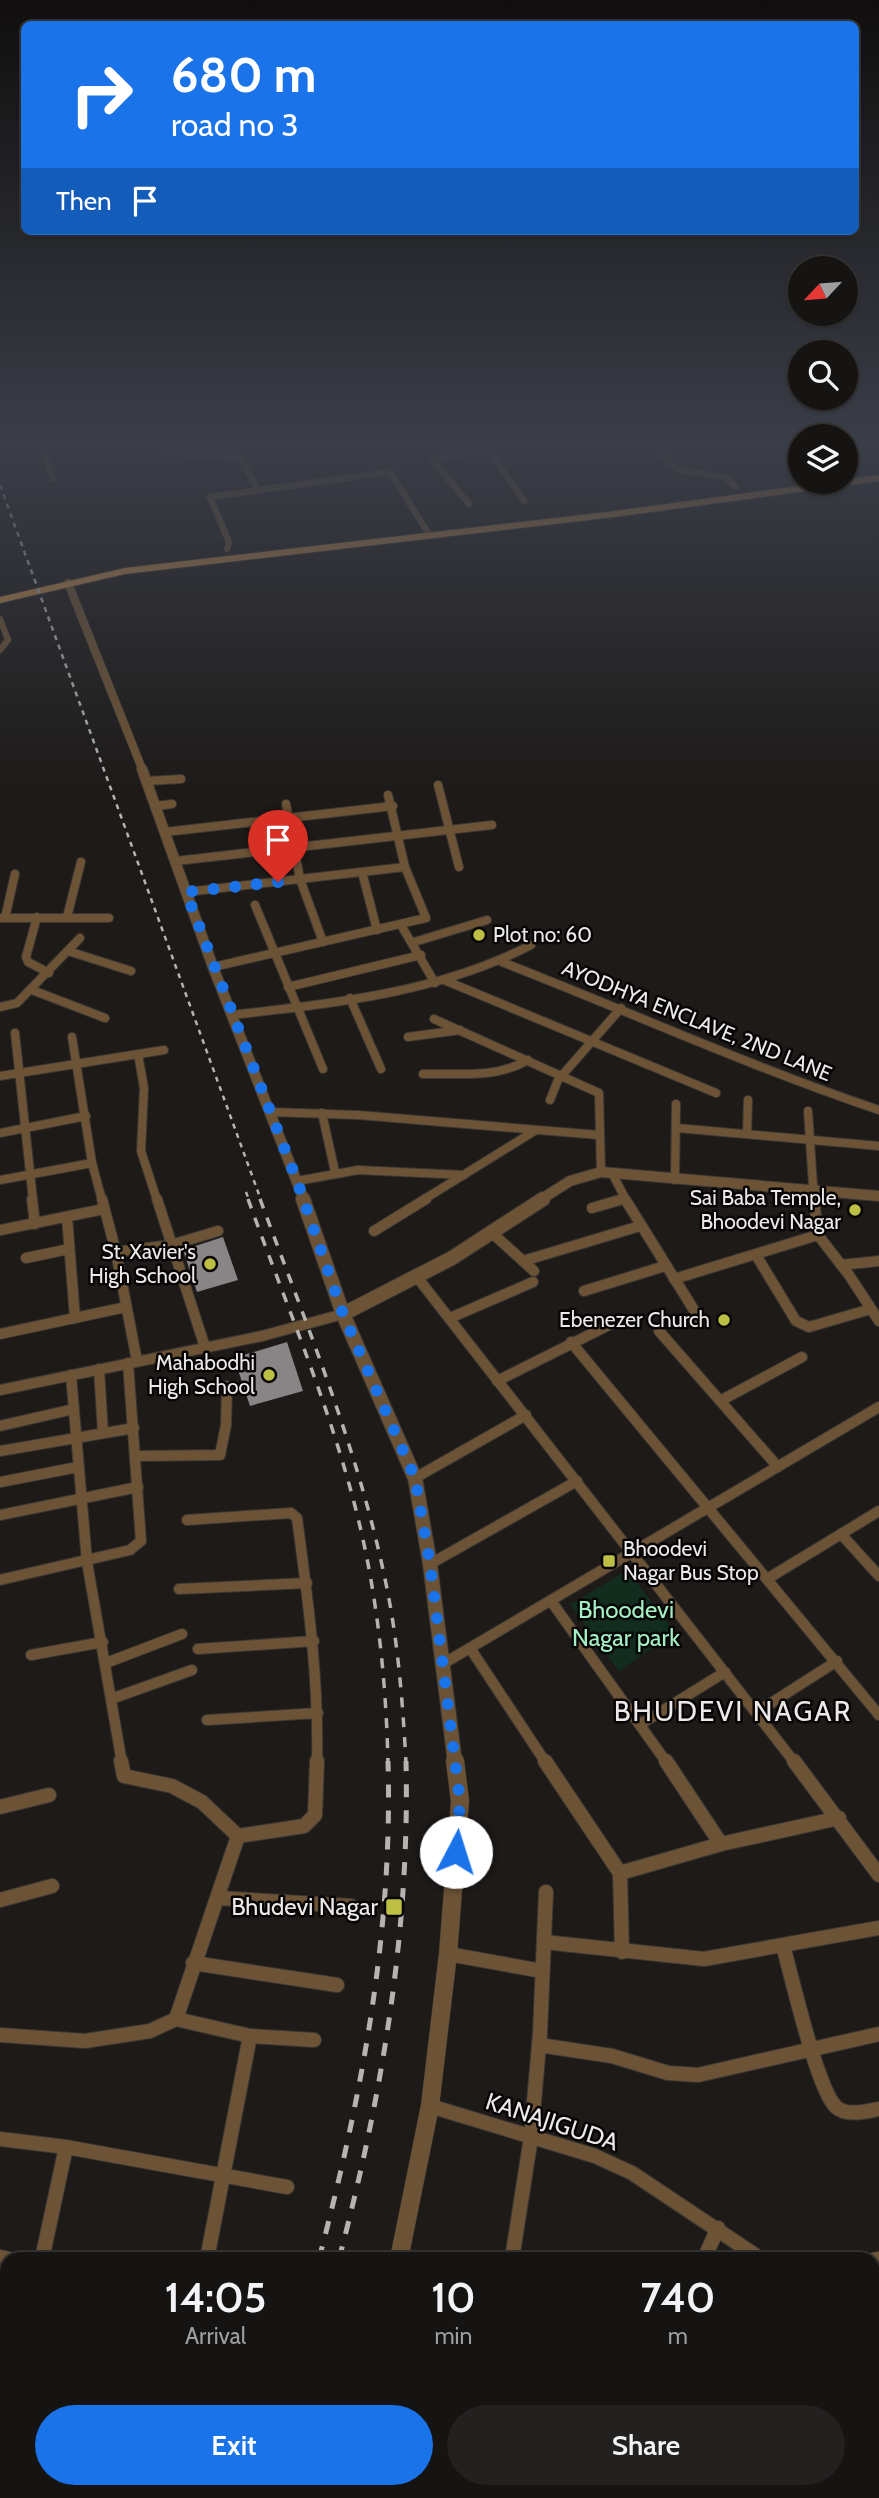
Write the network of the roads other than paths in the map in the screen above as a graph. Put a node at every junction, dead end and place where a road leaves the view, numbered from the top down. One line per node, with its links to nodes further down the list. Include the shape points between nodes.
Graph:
1 (233, 559): 3 (main road, via 125,571)
2 (271, 559): 3 (main road)
3 (69, 585): 4 (main road); 8 (street)
4 (0, 603)
5 (0, 619): 6 (street, via 8,640)
6 (0, 650)
7 (181, 779): 8 (street)
8 (147, 781): 13 (street)
9 (438, 785): 17 (street)
10 (388, 795): 14 (street)
11 (172, 804): 13 (street)
12 (286, 804): 15 (street)
13 (156, 806): 18 (street)
14 (393, 806): 15 (street); 19 (street)
15 (288, 817): 18 (street); 20 (street)
16 (492, 825): 17 (street)
17 (448, 830): 19 (street); 24 (street)
18 (166, 832): 22 (street)
19 (399, 836): 20 (street); 23 (street)
20 (293, 848): 22 (street); 27 (street)
21 (80, 862): 31 (street)
22 (176, 862): 28 (street)
23 (405, 867): 25 (street); 35 (street, via 426,918)
24 (459, 867)
25 (362, 872): 27 (street); 36 (street)
26 (15, 874): 32 (street)
27 (300, 879): 28 (street); 38 (street)
28 (186, 892): 45 (street)
29 (255, 905): 42 (street)
30 (37, 917): 31 (street); 32 (street); 47 (street, via 26,957)
31 (67, 917): 33 (street)
32 (3, 918)
33 (109, 918)
34 (487, 920): 39 (street)
35 (401, 925): 36 (street); 39 (street)
36 (377, 930): 38 (street)
37 (80, 938): 41 (street)
38 (323, 942): 42 (street)
39 (414, 942): 43 (street)
40 (531, 945): 44 (street)
41 (68, 951): 46 (street); 47 (street)
42 (274, 953): 45 (street); 49 (street)
43 (421, 955): 48 (street); 49 (street)
44 (502, 962): 48 (street); 54 (street, AYODHYA ENCLAVE, 2ND LANE)
45 (213, 967): 55 (street)
46 (131, 971)
47 (49, 973): 50 (street)
48 (440, 981): 51 (street); 62 (street)
49 (288, 987): 53 (street)
50 (32, 990): 52 (street, via 17,1003); 56 (street)
51 (349, 998): 53 (street); 68 (street)
52 (0, 1007)
53 (294, 1007): 55 (street); 67 (street)
54 (621, 1008): 62 (street); 77 (street, AYODHYA ENCLAVE, 2ND LANE, via 798,1083)
55 (232, 1015): 79 (street)
56 (105, 1018)
57 (434, 1019): 58 (street)
58 (460, 1030): 61 (street); 65 (street)
59 (15, 1033): 69 (street)
60 (72, 1037): 66 (street)
61 (408, 1037)
62 (591, 1042): 71 (street); 73 (street)
63 (164, 1050): 64 (street)
64 (138, 1054): 66 (street); 111 (street, via 144,1088 141,1151)
65 (528, 1060): 70 (street, via 501,1071); 71 (street)
66 (77, 1064): 69 (street); 81 (street)
67 (323, 1069)
68 (381, 1069)
69 (19, 1073): 72 (street); 82 (street)
70 (424, 1074)
71 (562, 1075): 74 (street); 87 (street, via 599,1093)
72 (0, 1076)
73 (716, 1093)
74 (550, 1100)
75 (748, 1100): 86 (street)
76 (677, 1104): 83 (street)
77 (879, 1110)
78 (808, 1111): 88 (street)
79 (270, 1112): 80 (street); 97 (street)
80 (322, 1113): 84 (street); 91 (street)
81 (86, 1116): 82 (street); 90 (street)
82 (27, 1128): 85 (street); 93 (street)
83 (677, 1128): 86 (street); 95 (street)
84 (537, 1130): 87 (street); 94 (street)
85 (0, 1133)
86 (747, 1133): 88 (street)
87 (599, 1135): 92 (street)
88 (808, 1139): 89 (street); 98 (street)
89 (879, 1146)
90 (92, 1163): 93 (street); 102 (street)
91 (335, 1172): 94 (street); 97 (street)
92 (607, 1172): 95 (street); 100 (street); 109 (street, via 570,1181)
93 (31, 1175): 96 (street); 104 (street)
94 (465, 1175): 108 (street)
95 (675, 1180): 98 (street)
96 (0, 1181)
97 (297, 1181): 125 (street)
98 (813, 1190): 99 (street); 110 (street)
99 (879, 1196)
100 (625, 1198): 101 (street); 105 (street)
101 (592, 1208)
102 (104, 1209): 103 (street); 113 (street)
103 (67, 1217): 104 (street); 112 (street)
104 (35, 1224): 106 (street)
105 (640, 1226): 116 (street); 119 (street)
106 (0, 1230)
107 (218, 1231): 111 (street)
108 (374, 1231)
109 (491, 1232): 116 (street); 120 (street)
110 (818, 1235): 114 (street); 118 (street)
111 (171, 1245): 113 (street); 134 (street)
112 (69, 1249): 115 (street); 126 (street)
113 (116, 1252): 123 (street)
114 (756, 1255): 121 (street); 124 (street, via 802,1326)
115 (26, 1258)
116 (523, 1261): 127 (street, via 534,1277)
117 (879, 1261): 118 (street)
118 (841, 1265): 124 (street)
119 (665, 1266): 121 (street); 122 (street)
120 (417, 1277): 125 (street); 127 (street)
121 (674, 1279): 130 (street)
122 (584, 1291)
123 (127, 1307): 126 (street); 136 (street)
124 (871, 1309): 128 (street)
125 (343, 1314): 134 (street); 154 (street)
126 (75, 1318): 132 (street)
127 (450, 1318): 139 (street)
128 (879, 1320)
129 (615, 1322): 133 (street)
130 (702, 1323)
131 (659, 1331): 142 (street)
132 (0, 1334)
133 (571, 1342): 139 (street); 159 (street)
134 (205, 1346): 136 (street)
135 (802, 1357): 142 (street)
136 (133, 1362): 137 (street); 147 (street)
137 (99, 1369): 138 (street); 148 (street)
138 (71, 1375): 141 (street); 144 (street)
139 (497, 1381): 145 (street)
140 (227, 1386): 151 (street, via 220,1455)
141 (0, 1390)
142 (720, 1401): 153 (street)
143 (879, 1407): 153 (street)
144 (74, 1409): 146 (street); 149 (street)
145 (527, 1415): 154 (street); 155 (street)
146 (0, 1426)
147 (134, 1428): 148 (street); 151 (street)
148 (103, 1433): 149 (street)
149 (77, 1437): 150 (street); 152 (street)
150 (0, 1451)
151 (136, 1455): 157 (street)
152 (78, 1467): 156 (street); 158 (street)
153 (778, 1467): 159 (street)
154 (415, 1478): 166 (street)
155 (577, 1481): 164 (street); 166 (street)
156 (0, 1482)
157 (138, 1487): 158 (street); 165 (street, via 141,1541 130,1550)
158 (80, 1499): 161 (street); 165 (street)
159 (708, 1508): 164 (street); 168 (street)
160 (879, 1511): 163 (street)
161 (0, 1516)
162 (187, 1520): 170 (street, via 295,1514)
163 (841, 1534): 167 (street); 168 (street)
164 (630, 1554): 172 (street); 183 (street)
165 (87, 1562): 169 (street); 175 (street)
166 (430, 1564): 181 (street)
167 (879, 1576)
168 (767, 1579): 179 (street)
169 (0, 1580)
170 (307, 1583): 171 (street); 174 (street)
171 (179, 1588)
172 (551, 1601): 176 (street); 189 (street)
173 (182, 1634): 180 (street)
174 (314, 1641): 177 (street); 186 (street)
175 (103, 1642): 178 (street); 180 (street)
176 (471, 1648): 181 (street); 195 (street)
177 (198, 1649)
178 (31, 1655)
179 (837, 1661): 185 (street); 187 (street)
180 (106, 1663): 184 (street)
181 (441, 1665): 206 (street, via 460,1801)
182 (192, 1670): 184 (street)
183 (725, 1672): 185 (street); 189 (street)
184 (111, 1699): 193 (street, via 124,1776 172,1786 202,1802)
185 (757, 1712): 192 (street)
186 (318, 1713): 188 (street); 193 (street, via 315,1815 304,1826)
187 (879, 1715)
188 (207, 1720)
189 (641, 1724): 194 (street)
190 (50, 1795): 191 (street)
191 (0, 1807)
192 (839, 1818): 194 (street); 196 (street)
193 (238, 1836): 199 (street)
194 (721, 1844): 195 (street)
195 (620, 1873): 205 (street)
196 (879, 1875)
197 (52, 1886): 200 (street)
198 (546, 1892): 203 (street)
199 (218, 1898): 201 (street); 207 (street)
200 (0, 1900)
201 (351, 1906)
202 (879, 1928): 204 (street)
203 (544, 1942): 205 (street); 208 (street)
204 (783, 1945): 205 (street, via 704,1959); 216 (street)
205 (622, 1952)
206 (448, 1954): 208 (street); 217 (street)
207 (193, 1963): 209 (street); 210 (street)
208 (542, 1971): 215 (street)
209 (337, 1985)
210 (176, 2019): 212 (street, via 150,2031 85,2041); 213 (street)
211 (879, 2034): 216 (street)
212 (0, 2035)
213 (250, 2036): 214 (street); 222 (street)
214 (314, 2040)
215 (539, 2045): 216 (street, via 612,2056 668,2073 698,2075); 219 (street)
216 (813, 2047): 218 (street, via 819,2076 837,2109 851,2113)
217 (430, 2106): 219 (street, KANAJIGUDA); 227 (street)
218 (879, 2109)
219 (531, 2137): 224 (street, KANAJIGUDA, via 595,2156 632,2173); 228 (street)
220 (0, 2139): 221 (street)
221 (66, 2147): 222 (street); 225 (street)
222 (223, 2175): 223 (street); 226 (street)
223 (286, 2187)
224 (718, 2228): 229 (street); 230 (street, KANAJIGUDA)
225 (43, 2252)
226 (208, 2252)
227 (399, 2252)
228 (513, 2252)
229 (707, 2252)
230 (751, 2252)

